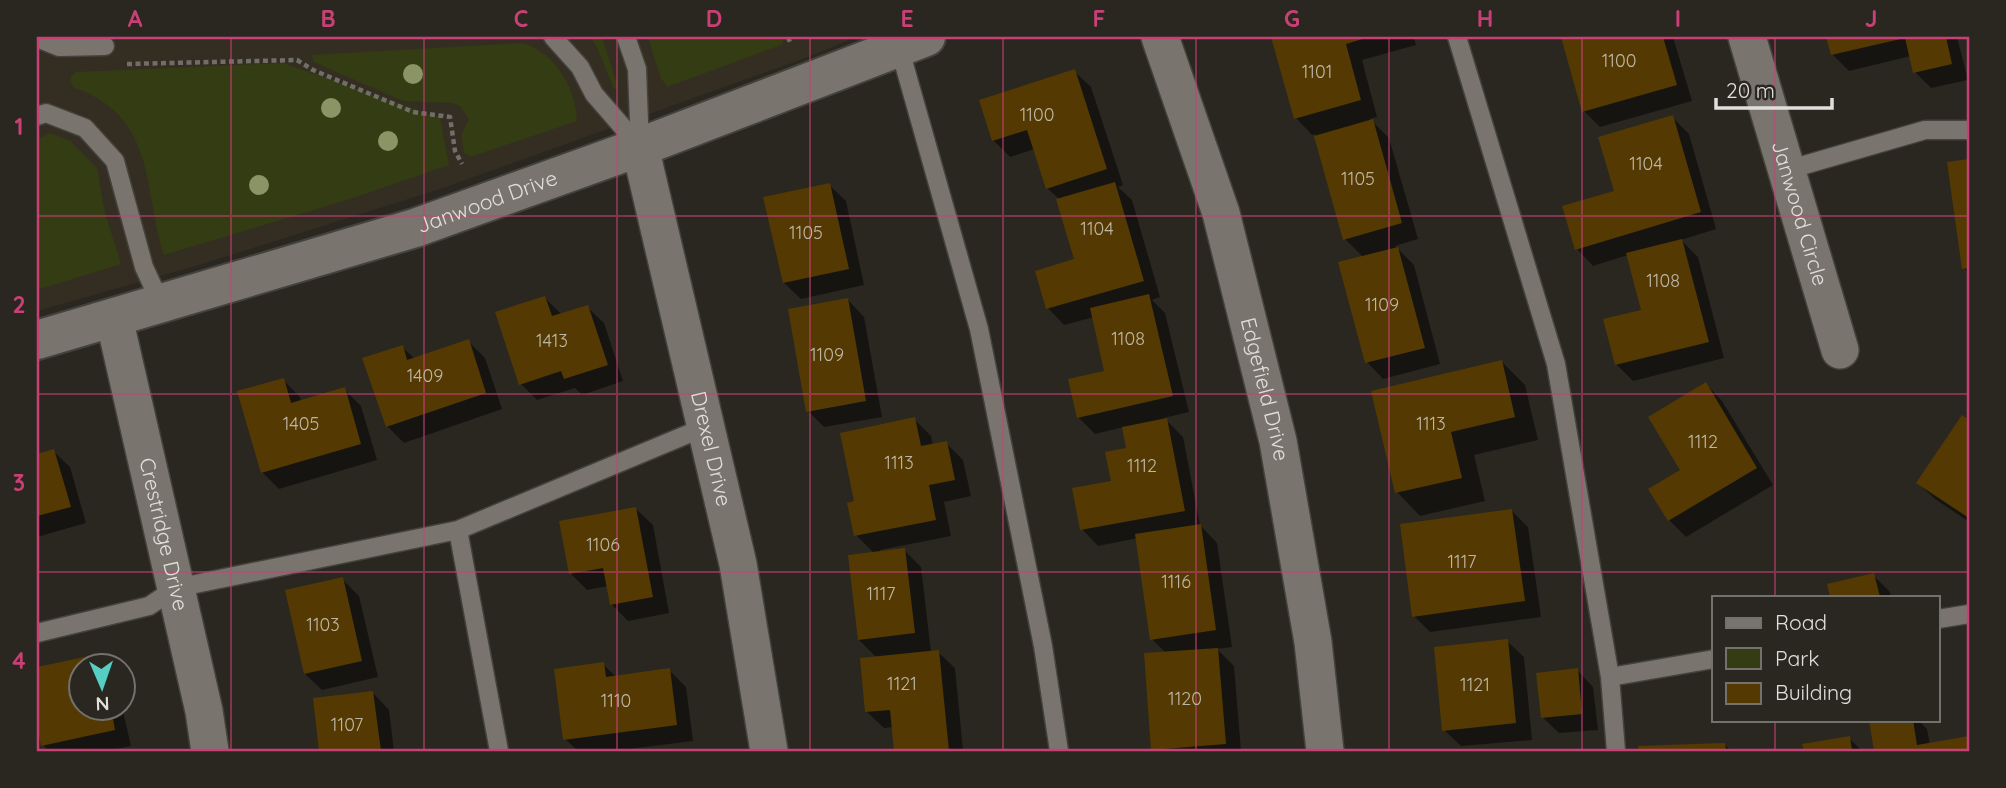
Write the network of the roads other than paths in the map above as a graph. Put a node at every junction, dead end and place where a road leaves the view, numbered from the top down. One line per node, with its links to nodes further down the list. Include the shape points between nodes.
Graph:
1 (553, 37): 11 (lane)
2 (626, 37): 11 (lane, via 637,69)
3 (1160, 37): 29 (street, Edgefield Drive, via 1221,213 1278,441 1313,642)
4 (1457, 37): 24 (lane, via 1556,364)
5 (1748, 37): 12 (street, Janwood Circle)
6 (37, 38): 8 (lane, via 59,47)
7 (907, 40): 11 (street, Janwood Drive); 28 (lane, via 979,329 1043,646)
8 (105, 46)
9 (37, 116): 13 (lane, via 46,113 85,128 115,161 144,267)
10 (1969, 130): 12 (lane, via 1925,130)
11 (640, 147): 13 (street, Janwood Drive, via 415,228); 17 (street, Drexel Drive)
12 (1787, 170): 16 (street, Janwood Circle)
13 (161, 304): 14 (street, Janwood Drive)
14 (114, 318): 15 (street, Janwood Drive); 19 (street, Crestridge Drive)
15 (37, 340)
16 (1840, 350)
17 (705, 427): 18 (lane); 27 (street, Drexel Drive, via 738,564)
18 (458, 530): 19 (lane); 26 (lane)
19 (176, 588): 22 (lane, via 149,606); 25 (street, Crestridge Drive)
20 (1969, 614): 21 (lane)
21 (1940, 619)
22 (37, 633)
23 (1712, 659): 24 (lane)
24 (1610, 677): 30 (lane)
25 (210, 751)
26 (499, 751)
27 (769, 751)
28 (1059, 751)
29 (1325, 751)
30 (1616, 751)

